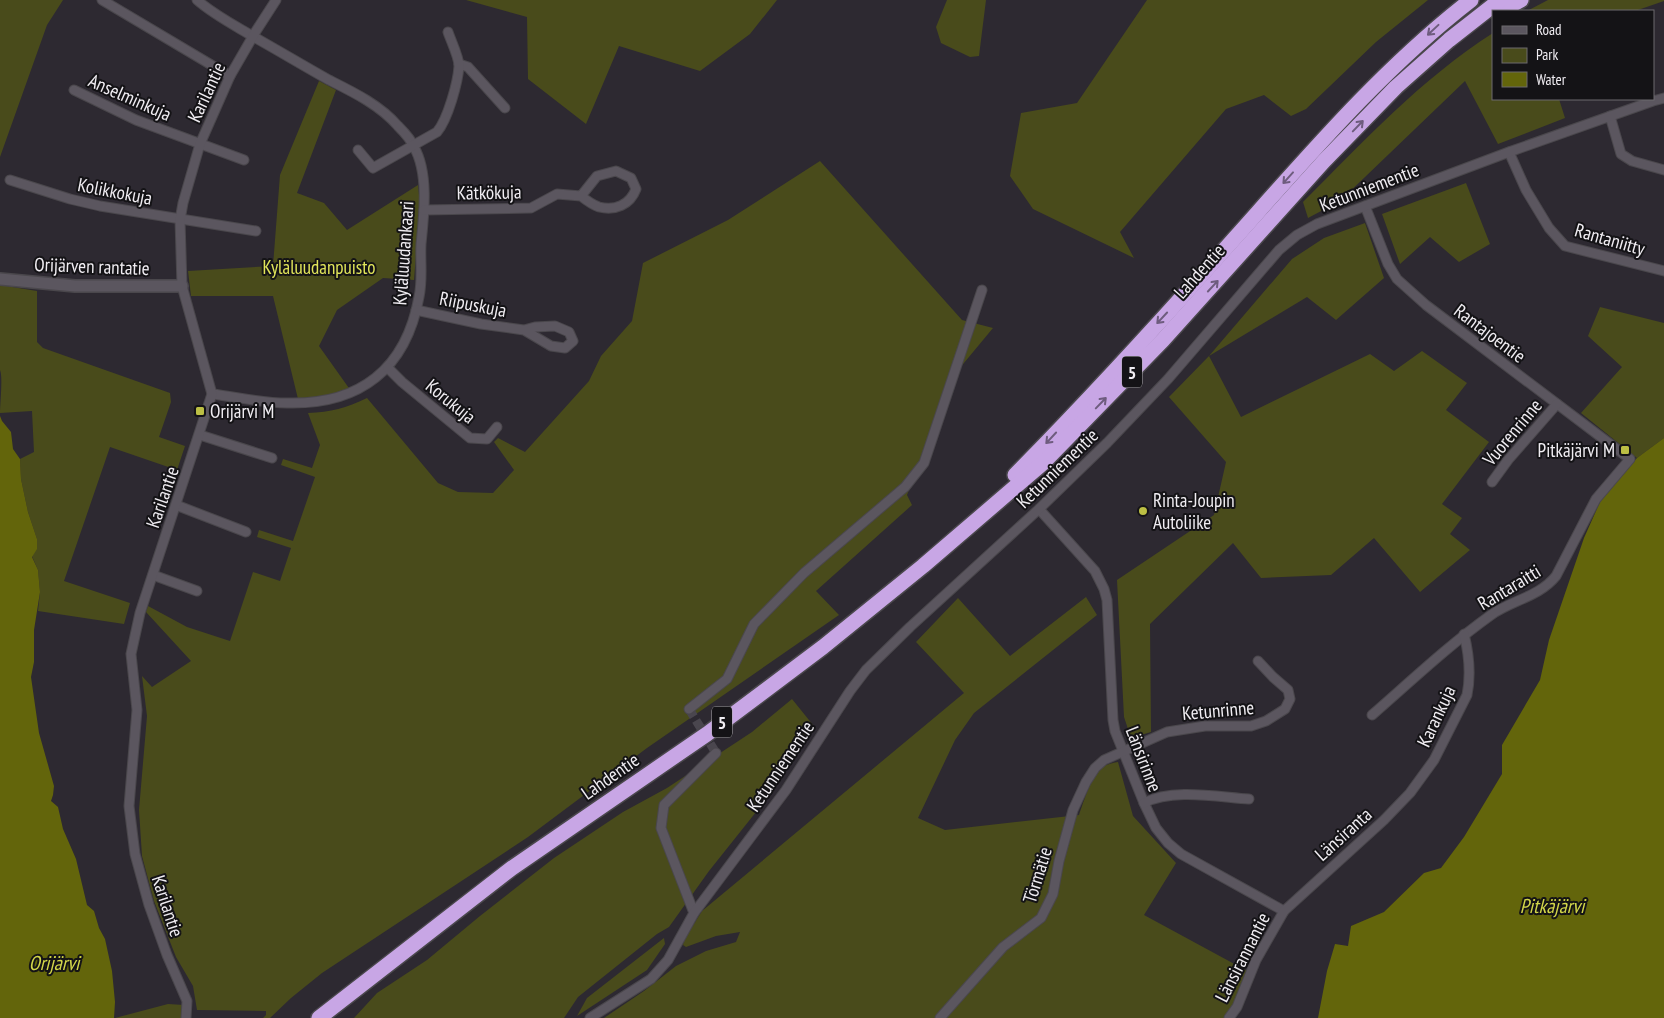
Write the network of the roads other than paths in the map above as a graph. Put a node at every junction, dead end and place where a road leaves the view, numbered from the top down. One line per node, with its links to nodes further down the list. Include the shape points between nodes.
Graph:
1 (102, 0): 13 (street)
2 (197, 0): 10 (street, Kyläluudankaari)
3 (276, 0): 10 (street, Karilantie)
4 (1471, 0): 47 (highway, Lahdentie / 5, one-way to 47, via 1439,25 1372,88 1034,456)
5 (1500, 0): 11 (highway, Lahdentie / 5)
6 (1521, 0): 7 (highway)
7 (1503, 10)
8 (1492, 17): 11 (highway)
9 (448, 32): 12 (street)
10 (253, 36): 13 (street, Karilantie); 19 (street, Kyläluudankaari, via 362,97 397,124)
11 (1449, 40): 47 (highway, Lahdentie / 5, one-way to 11, via 1043,463 1163,340 1324,161 1396,87)
12 (459, 64): 16 (street, via 468,68); 19 (street, via 444,124 438,132)
13 (230, 76): 18 (street, Karilantie)
14 (74, 90): 18 (street, Anselminkuja, via 136,120)
15 (1664, 98): 17 (street, Ketunniementie)
16 (505, 108)
17 (1610, 116): 21 (street, Ketunniementie); 23 (street, via 1621,154 1632,161)
18 (200, 144): 22 (street, Anselminkuja); 28 (street, Karilantie)
19 (414, 146): 20 (street, via 374,168); 27 (street, Kyläluudankaari, via 422,176)
20 (358, 150)
21 (1509, 152): 26 (street, Ketunniementie); 30 (street, Rantaniitty, via 1526,190 1549,228 1565,246)
22 (244, 160)
23 (1664, 170)
24 (10, 180): 28 (street, Kolikkokuja, via 100,206)
25 (581, 196): 25 (street, Kätkökuja, via 597,176 616,171 631,178 636,189 626,204 615,208 598,207); 27 (street, Kätkökuja, via 557,194 530,208)
26 (1365, 206): 38 (street, Rantajoentie, via 1397,279 1426,305); 45 (street, Ketunniementie, via 1317,224 1279,250 1168,379)
27 (424, 210): 34 (street, Kyläluudankaari, via 420,294)
28 (180, 220): 29 (street, Kolikkokuja); 32 (street, Karilantie)
29 (256, 231)
30 (1664, 271)
31 (0, 279): 32 (street, Orijärven rantatie, via 75,286)
32 (182, 286): 37 (street, Karilantie)
33 (982, 290): 52 (street, via 924,463 905,487 804,573 754,624 727,679)
34 (416, 310): 35 (street, Riipuskuja); 36 (street, Kyläluudankaari, via 402,346)
35 (524, 330): 35 (street, Riipuskuja, via 555,326 569,332 573,341 565,348 551,346)
36 (388, 368): 37 (street, Kyläluudankaari, via 365,387 317,403 254,401); 39 (street, Korukuja, via 470,438 487,439)
37 (212, 394): 40 (street, Karilantie)
38 (1557, 404): 42 (street, Rantajoentie); 43 (street, Vuorenrinne)
39 (497, 427)
40 (200, 435): 41 (street); 44 (street, Karilantie)
41 (272, 458)
42 (1630, 459): 50 (street, Rantaraitti, via 1596,499 1549,584 1497,611)
43 (1492, 482)
44 (176, 505): 46 (street); 48 (street, Karilantie)
45 (1039, 509): 54 (street, Länsirinne, via 1096,571 1104,589 1113,720); 60 (street, Ketunniementie, via 866,670 786,790)
46 (246, 532)
47 (923, 566): 62 (highway, Lahdentie / 5, via 707,734 512,868)
48 (153, 575): 49 (street); 61 (street, Karilantie, via 131,654 137,710 129,806 135,854 144,888 167,955 183,988 187,1001)
49 (197, 591)
50 (1464, 634): 53 (street, Rantaraitti); 56 (street, Karankuja, via 1468,650 1467,695)
51 (1258, 661): 54 (street, Ketunrinne, via 1288,690 1290,699 1285,709 1251,726 1182,728)
52 (689, 709)
53 (1372, 715)
54 (1123, 750): 58 (street, Länsirinne); 64 (street, Törmätie, via 1095,768 1073,810 1053,894 1041,918 1003,947)
55 (716, 753): 60 (street, via 664,805 661,828)
56 (1421, 779): 59 (street, Länsiranta, via 1384,820)
57 (1249, 799): 58 (street, via 1191,795 1166,796)
58 (1144, 803): 59 (street, Länsirinne, via 1156,828 1181,854)
59 (1284, 911): 65 (street, Länsirannantie, via 1256,960 1237,1007)
60 (694, 913): 63 (street, Ketunniementie, via 668,960 650,979)
61 (186, 1018)
62 (319, 1018)
63 (590, 1018)
64 (940, 1018)
65 (1229, 1018)

